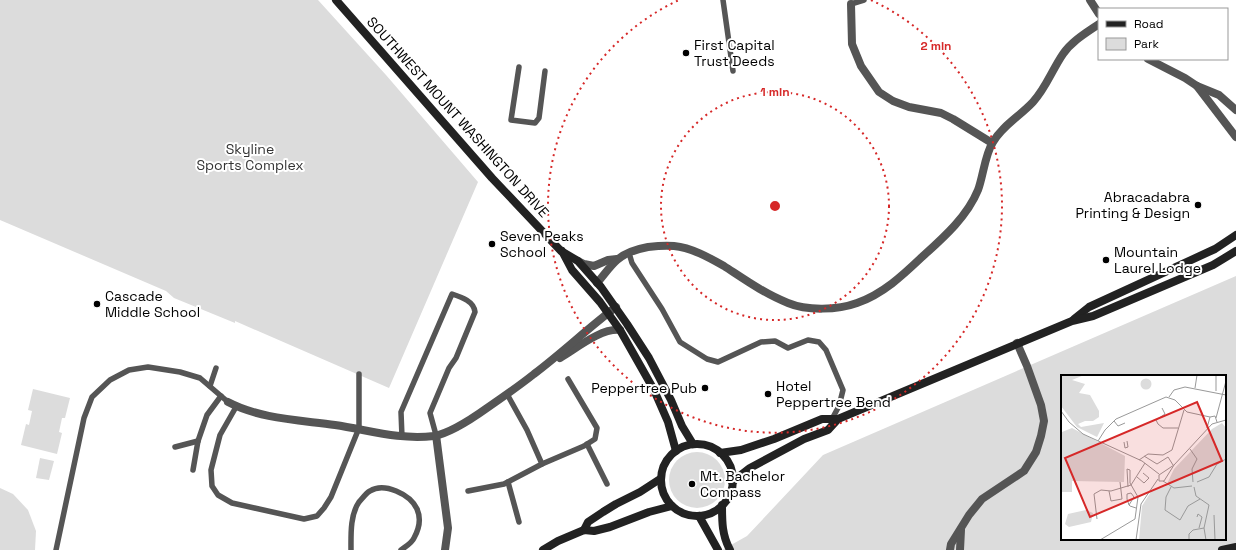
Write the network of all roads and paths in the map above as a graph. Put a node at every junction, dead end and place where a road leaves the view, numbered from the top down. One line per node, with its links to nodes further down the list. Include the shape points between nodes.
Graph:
1 (336, 0): 17 (main road, SOUTHWEST MOUNT WASHINGTON DRIVE, via 492,178)
2 (723, 0): 11 (lane)
3 (864, 0): 5 (lane)
4 (1090, 0): 6 (street)
5 (851, 4): 15 (street, via 852,44 862,66 879,92 909,107 941,113)
6 (1098, 12)
7 (1098, 25): 15 (street, via 1073,43 1063,54 1042,91)
8 (1150, 60): 12 (street)
9 (519, 67): 10 (lane, via 511,120 535,123 539,118)
10 (545, 71)
11 (733, 71)
12 (1197, 86): 13 (street, via 1219,95); 14 (street)
13 (1236, 110)
14 (1236, 137)
15 (992, 143): 19 (street, via 978,190 967,210 949,232 900,278 876,295 856,304 821,309 789,304 709,258 680,247 640,248)
16 (1236, 235): 25 (main road, via 1214,249 1089,307)
17 (562, 251): 21 (main road, SOUTHWEST MOUNT WASHINGTON DRIVE); 24 (main road, SOUTHWEST MOUNT WASHINGTON DRIVE, via 572,270)
18 (1236, 251): 25 (main road, via 1213,265 1093,316)
19 (629, 253): 20 (street); 36 (lane, via 632,263 680,342 707,359 718,362 761,342 775,341 788,348 808,340 819,342 826,350 842,390)
20 (617, 259): 21 (street, via 594,266); 22 (street)
21 (578, 261): 22 (main road, SOUTHWEST MOUNT WASHINGTON DRIVE)
22 (597, 282): 23 (main road, SOUTHWEST MOUNT WASHINGTON DRIVE)
23 (616, 307): 24 (street); 42 (main road, SOUTHWEST MOUNT WASHINGTON DRIVE, via 649,358)
24 (608, 313): 26 (main road, SOUTHWEST MOUNT WASHINGTON DRIVE); 30 (street)
25 (1072, 321): 27 (main road)
26 (620, 330): 30 (street, via 601,333); 44 (main road, SOUTHWEST MOUNT WASHINGTON DRIVE, via 654,390 668,422)
27 (1017, 343): 36 (main road); 58 (street, via 1042,405 1044,421 1041,436 1036,452 1024,471 982,499)
28 (216, 368): 32 (lane)
29 (359, 374): 37 (lane)
30 (534, 374): 33 (street)
31 (568, 379): 41 (lane, via 597,428 595,439)
32 (210, 386): 34 (lane); 60 (lane, via 200,378 148,367 129,370 110,380 92,397 84,418)
33 (507, 394): 38 (street, via 467,422); 46 (lane)
34 (221, 396): 35 (lane); 40 (lane, via 207,415)
35 (232, 404): 37 (street, via 272,416); 37 (lane, via 220,435 211,470 212,486 218,495 232,503 304,519 317,516 331,497)
36 (835, 419): 45 (main road, via 822,419 774,439 741,450); 50 (main road, via 828,430 804,439 750,468)
37 (359, 428): 39 (street)
38 (436, 435): 39 (street); 39 (lane, via 430,413 475,312 475,308 467,300 452,294 401,412); 63 (street, via 448,528)
39 (402, 437)
40 (198, 441): 43 (lane); 47 (lane)
41 (587, 444): 46 (lane); 51 (lane)
42 (693, 444): 44 (main road); 45 (main road, via 712,448)
43 (175, 447)
44 (676, 451): 48 (main road, via 662,468)
45 (720, 453): 50 (main road, via 727,461)
46 (542, 464): 49 (lane)
47 (193, 470)
48 (660, 479): 54 (main road, via 665,498); 57 (main road, via 588,522)
49 (508, 482): 52 (lane); 56 (lane)
50 (732, 482): 53 (main road, via 728,498)
51 (607, 484)
52 (468, 491)
53 (722, 505): 55 (main road); 66 (main road, via 722,528)
54 (672, 506): 55 (main road, via 680,512); 57 (main road, via 610,527 594,531)
55 (699, 516): 65 (main road)
56 (519, 522)
57 (584, 530): 64 (main road)
58 (961, 530): 67 (street, via 951,544); 68 (street)
59 (1236, 547): 69 (main road)
60 (56, 550)
61 (351, 550): 62 (lane, via 352,530 359,503 370,491 380,488 395,490 417,508 420,522 414,539)
62 (401, 550)
63 (445, 550)
64 (544, 550)
65 (718, 550)
66 (730, 550)
67 (950, 550)
68 (960, 550)
69 (1222, 550)

